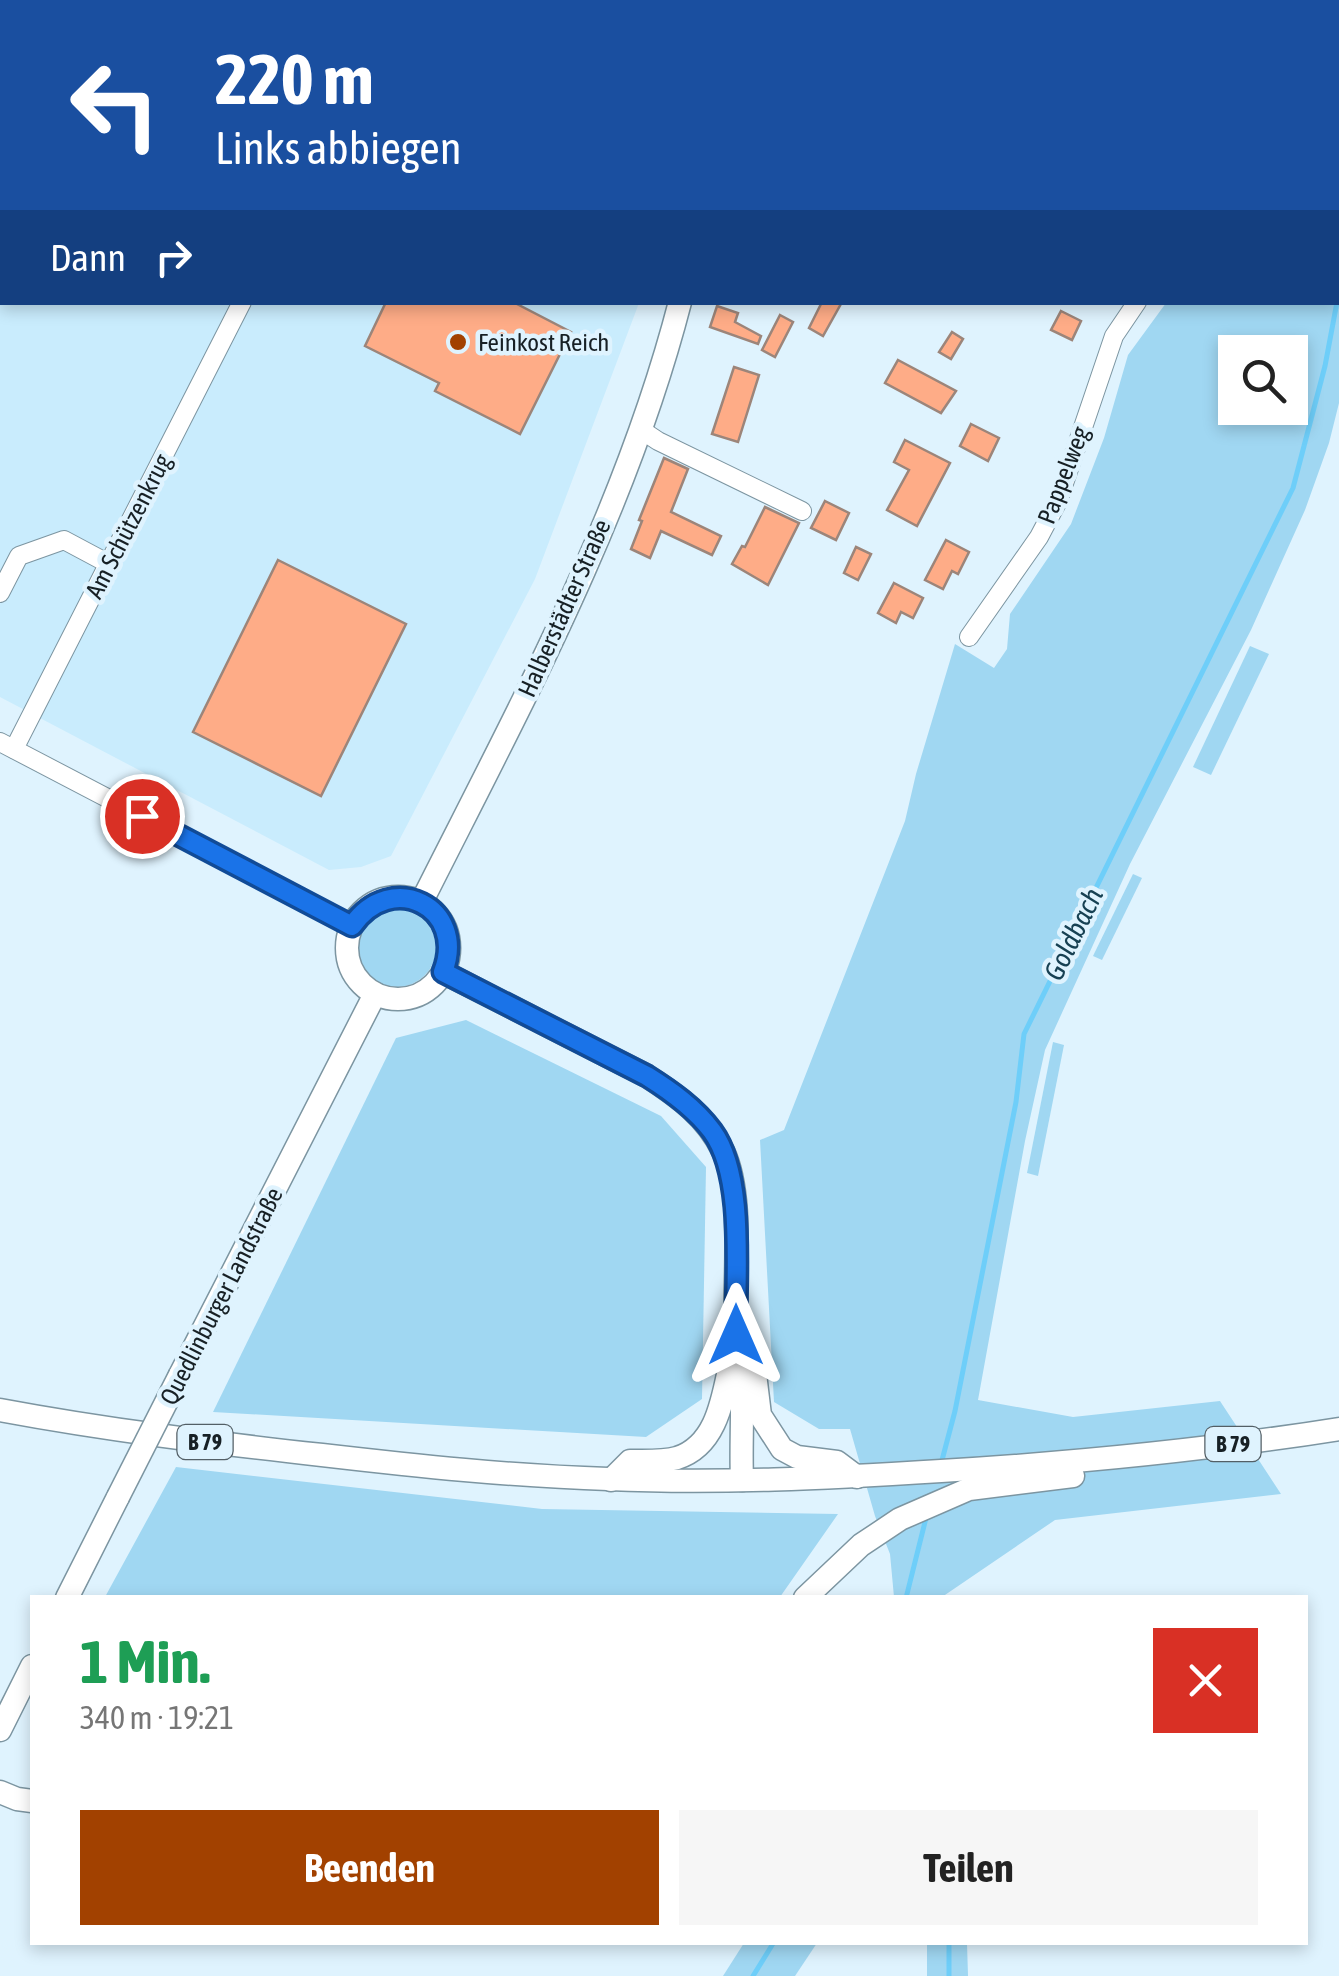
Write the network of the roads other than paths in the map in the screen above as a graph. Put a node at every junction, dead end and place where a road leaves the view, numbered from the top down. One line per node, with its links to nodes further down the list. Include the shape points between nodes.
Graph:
1 (240, 305): 6 (street, Am Schützenkrug)
2 (679, 305): 4 (main road, Halberstädter Straße)
3 (1135, 305): 8 (street, Pappelweg, via 1114,336 1058,501)
4 (640, 429): 5 (street); 10 (main road, Halberstädter Straße, via 574,596)
5 (802, 511)
6 (109, 564): 7 (street, via 64,540 19,556); 9 (street, Am Schützenkrug)
7 (0, 593)
8 (969, 638)
9 (7, 745): 11 (street, Am Schützenkrug)
10 (422, 903): 11 (main road, via 382,900); 12 (main road, via 448,938)
11 (352, 926): 13 (main road, via 352,970)
12 (443, 972): 13 (main road, via 419,995 396,1000); 14 (main road, via 647,1076 712,1132 732,1181)
13 (375, 994): 21 (main road, Quedlinburger Landstraße, bridge)
14 (736, 1335): 17 (main road, via 753,1357 760,1414 782,1449 796,1458 837,1462); 19 (main road, via 721,1407 706,1436 676,1458 630,1461); 20 (main road)
15 (0, 1410): 19 (main road, B 79, via 268,1450)
16 (1339, 1429): 18 (main road, B 79, via 1126,1456 1104,1473)
17 (857, 1477): 18 (main road, B 79); 20 (main road, B 79)
18 (969, 1479): 22 (main road, via 861,1545)
19 (612, 1480): 20 (main road, B 79)
20 (742, 1480)
21 (69, 1595)
22 (808, 1595)
23 (30, 1670): 24 (main road)
24 (0, 1730)

